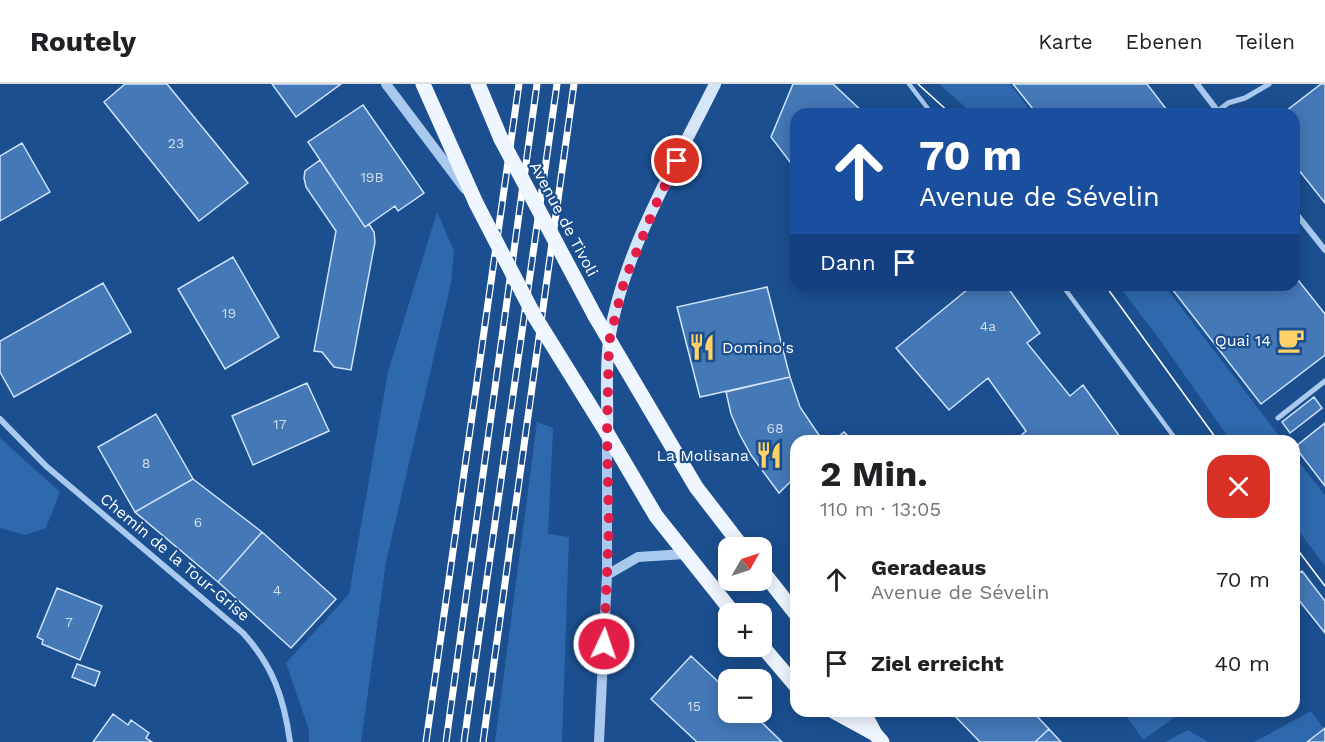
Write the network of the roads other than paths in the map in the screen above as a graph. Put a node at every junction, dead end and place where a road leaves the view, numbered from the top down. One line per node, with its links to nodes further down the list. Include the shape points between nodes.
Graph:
1 (386, 84): 11 (street)
2 (423, 84): 11 (main road)
3 (478, 84): 15 (main road, Avenue de Tivoli, bridge, via 501,139)
4 (715, 84): 15 (main road, via 640,240 624,282)
5 (909, 84): 8 (lane)
6 (1197, 84): 9 (street)
7 (1269, 84): 10 (street)
8 (927, 108)
9 (1215, 108)
10 (1224, 108)
11 (476, 203): 19 (main road, bridge, via 535,317)
12 (1300, 219): 13 (street)
13 (1325, 250)
14 (1066, 291): 20 (lane)
15 (609, 342): 19 (main road); 21 (main road, Avenue de Tivoli, via 696,487)
16 (1325, 381): 17 (street)
17 (1278, 418)
18 (0, 419): 32 (street, Chemin de la Tour-Grise, via 46,466 260,651 271,670)
19 (607, 433): 22 (main road, via 656,516); 23 (street)
20 (1172, 435)
21 (735, 537)
22 (685, 554): 23 (street, via 638,557); 25 (main road)
23 (608, 575): 33 (street)
24 (772, 584): 26 (main road)
25 (725, 603)
26 (790, 606)
27 (771, 657): 28 (main road)
28 (790, 679)
29 (843, 717): 31 (main road)
30 (866, 717): 31 (main road)
31 (878, 738)
32 (290, 742)
33 (599, 742)

